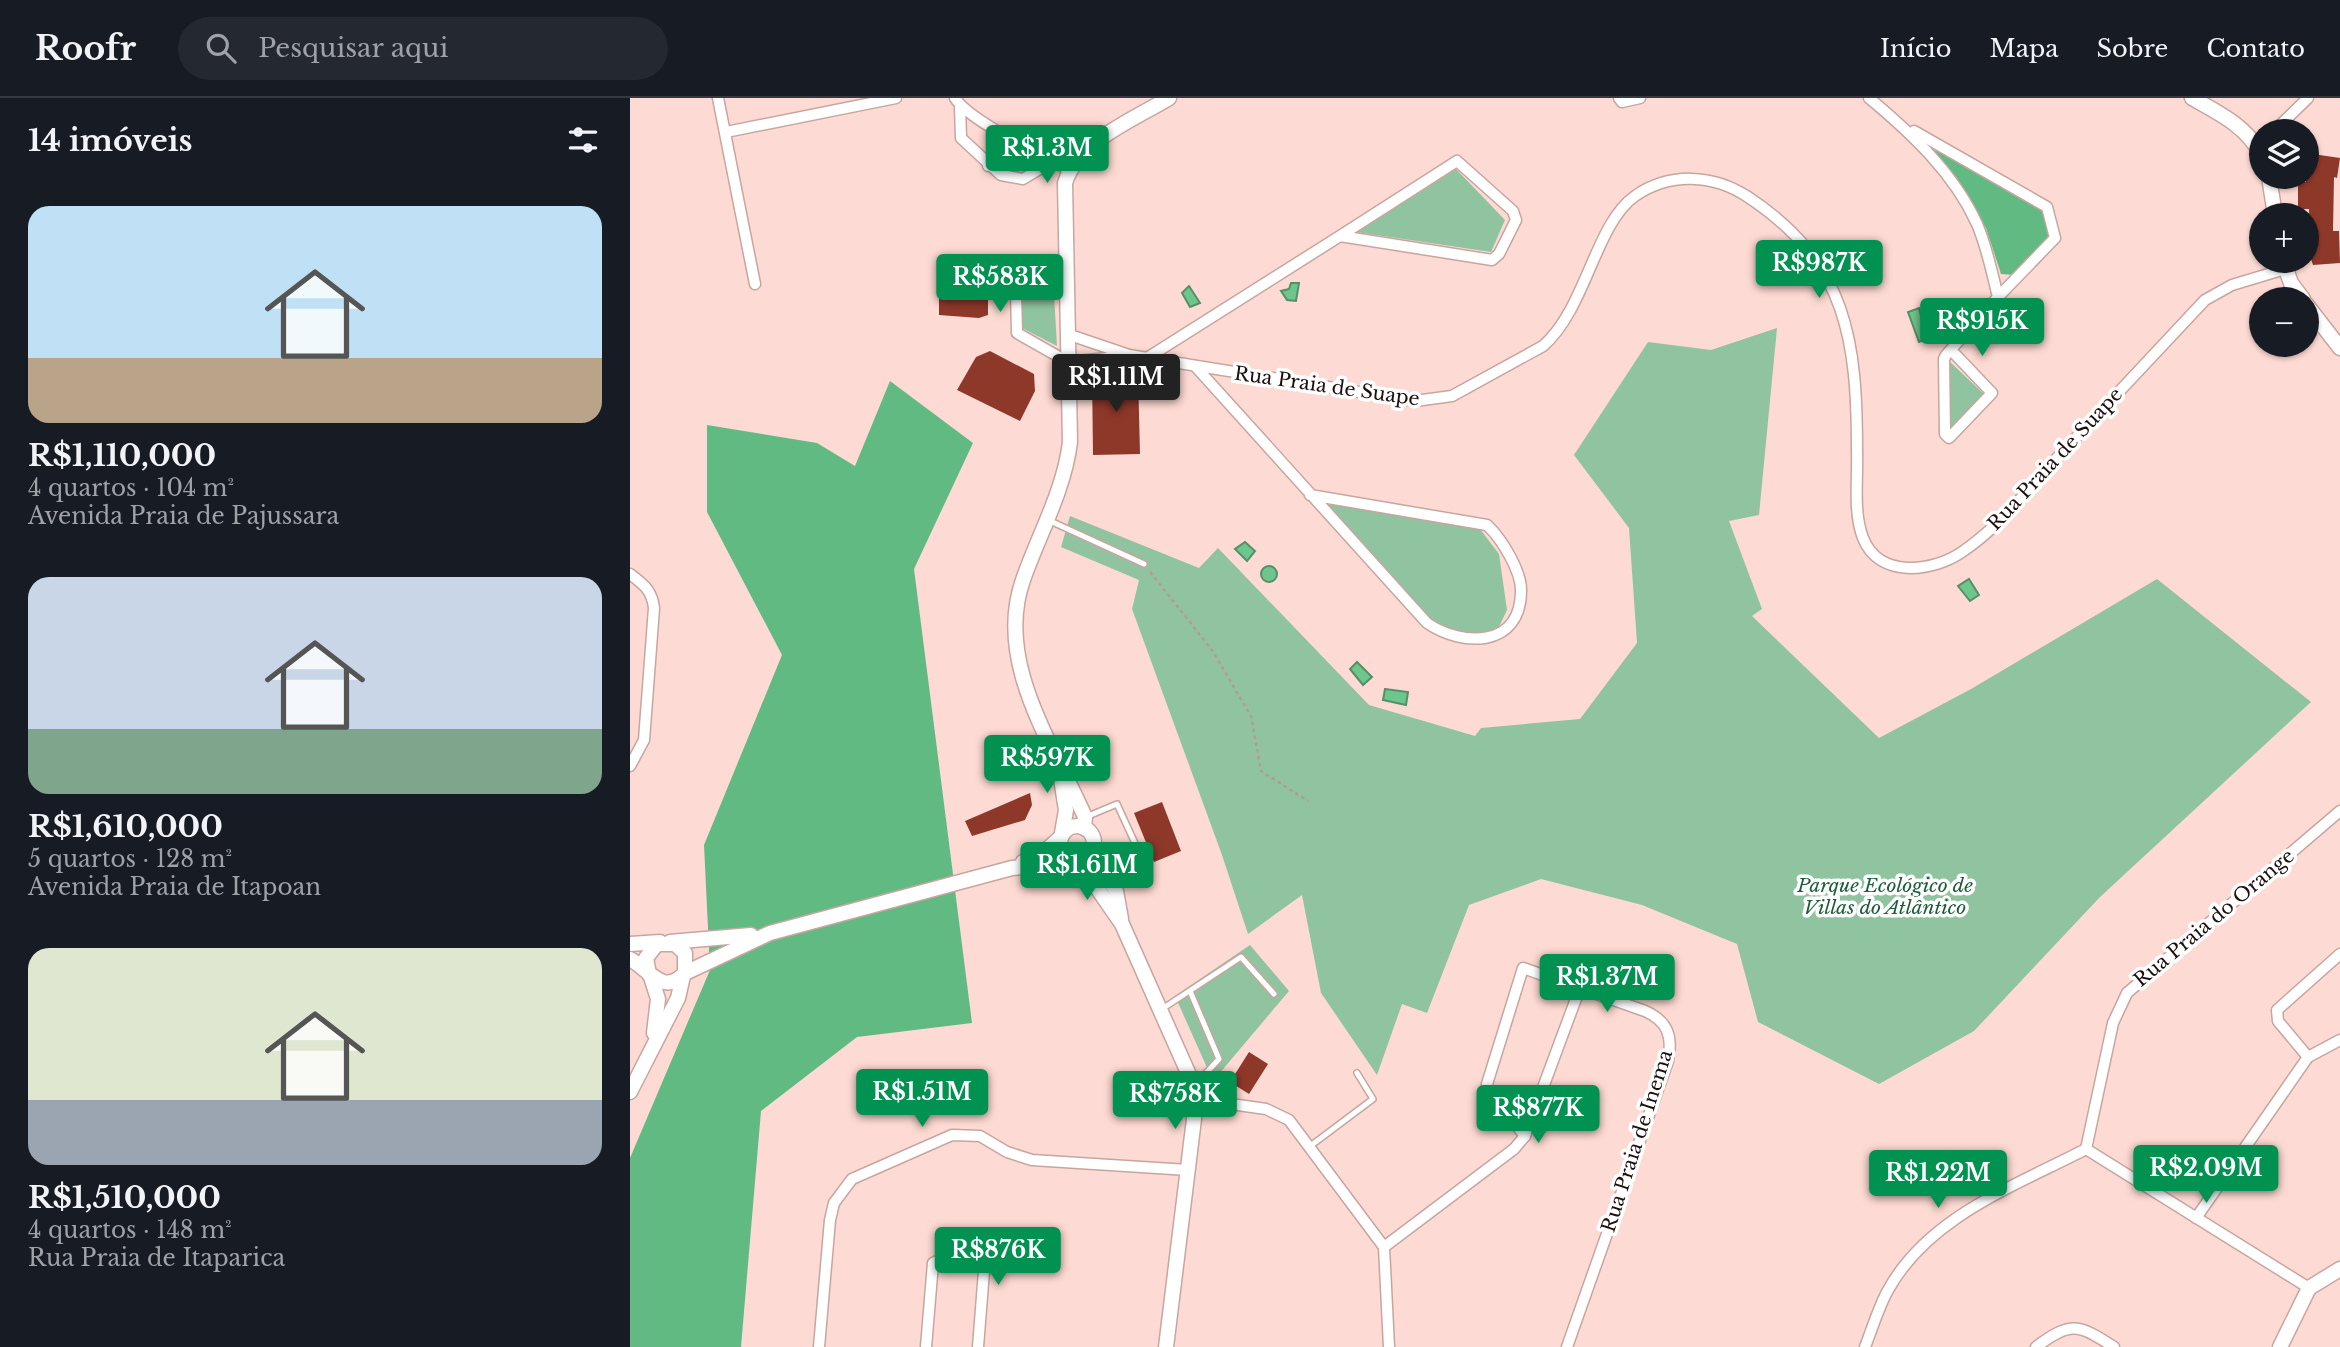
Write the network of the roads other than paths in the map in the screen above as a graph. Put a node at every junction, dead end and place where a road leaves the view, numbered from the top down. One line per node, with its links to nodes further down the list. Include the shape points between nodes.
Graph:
1 (718, 98): 12 (street)
2 (896, 98): 12 (street)
3 (1169, 98): 17 (street, via 1096,143)
4 (1619, 98): 5 (street, via 1622,102)
5 (1640, 98)
6 (1869, 98): 11 (street)
7 (2192, 98): 14 (street, via 2234,123)
8 (2308, 98): 10 (street)
9 (958, 102): 13 (street); 16 (street, via 961,138)
10 (2286, 119)
11 (1899, 123): 22 (street, via 1923,146 1967,205 1984,243); 22 (street, via 2047,207 2055,238)
12 (726, 132): 21 (street)
13 (1003, 132): 15 (street); 16 (street)
14 (2249, 138)
15 (1053, 161): 16 (street, via 1023,179 1001,175); 17 (street)
16 (988, 166)
17 (1069, 170): 19 (street, via 1064,199)
18 (1340, 236): 18 (street, via 1492,260 1516,220 1513,211 1457,161); 28 (street)
19 (1065, 263): 24 (street); 29 (street, via 1016,292 1016,327 1021,336)
20 (2263, 273): 30 (street, Rua Praia de Suape, via 2205,300 2003,518 1961,553 1923,569 1903,568 1874,554 1864,542 1859,526 1855,365 1850,338 1828,281 1794,234 1770,211 1716,182 1674,179 1632,198 1610,228 1554,336 1452,396 1415,401)
21 (755, 284)
22 (1998, 297): 26 (street)
23 (2319, 321): 25 (street)
24 (1068, 334): 27 (street, Rua Praia de Suape); 29 (street)
25 (2340, 348)
26 (1951, 350): 26 (street, via 1944,365 1945,434 1949,438 1992,393)
27 (1129, 355): 28 (street, Rua Praia de Suape); 29 (street, Rua Praia de Suape)
28 (1147, 358): 30 (street, Rua Praia de Suape)
29 (1068, 362): 32 (street, via 1068,461)
30 (1195, 366): 31 (street)
31 (1310, 495): 31 (street, via 1488,525 1520,579 1521,596 1511,621 1497,635 1477,641 1435,628)
32 (1047, 520): 33 (lane); 35 (street, via 1022,581 1014,636 1025,682)
33 (1144, 564)
34 (630, 573): 36 (street, via 648,587 654,608 644,740)
35 (1057, 757): 38 (street); 39 (street, via 1066,810)
36 (630, 766)
37 (2340, 811): 64 (street, Rua Praia do Orange, via 2127,993 2113,1023)
38 (1084, 822): 39 (street); 40 (street); 42 (lane, via 1117,804 1139,852)
39 (1062, 835): 41 (street, via 1065,852); 43 (street, via 1043,853)
40 (1092, 853): 41 (street, via 1088,860); 42 (street)
41 (1078, 862): 43 (street); 44 (street)
42 (1100, 866): 44 (street, via 1116,891)
43 (1012, 867): 45 (street)
44 (1122, 924): 55 (street)
45 (770, 933): 46 (street); 51 (street)
46 (666, 942): 47 (street); 50 (street, via 657,944 646,958); 51 (street, via 685,953)
47 (630, 944)
48 (2340, 954): 58 (street, via 2277,1010 2278,1021)
49 (630, 959): 50 (street)
50 (650, 975): 51 (street, via 667,984); 57 (street, via 658,1006)
51 (684, 975): 57 (street, via 678,998)
52 (1580, 988): 62 (street); 62 (street, Rua Praia de Inema, via 1523,968 1487,1084); 75 (street, Rua Praia de Inema, via 1655,1016 1668,1030 1670,1050)
53 (1189, 991): 54 (lane, via 1241,957); 55 (lane); 61 (lane, via 1219,1059)
54 (1274, 994)
55 (1161, 1010): 61 (street)
56 (2340, 1040): 58 (street)
57 (653, 1041): 60 (street)
58 (2308, 1057): 66 (street)
59 (1357, 1073): 63 (lane, via 1373,1099)
60 (630, 1092)
61 (1195, 1093): 63 (street, via 1278,1112); 65 (street)
62 (1525, 1136): 67 (street)
63 (1309, 1147): 67 (street)
64 (2086, 1149): 66 (street); 76 (street, via 1943,1226 1886,1293)
65 (1188, 1170): 70 (street, via 1031,1160 967,1134 941,1138 867,1171 852,1179 834,1203); 73 (street)
66 (2196, 1218): 69 (street)
67 (1384, 1247): 74 (street)
68 (2340, 1269): 69 (street)
69 (2309, 1288): 79 (street)
70 (819, 1347)
71 (926, 1347): 72 (street, via 933,1263 957,1251 978,1261 984,1271)
72 (978, 1347)
73 (1167, 1347)
74 (1389, 1347)
75 (1567, 1347)
76 (1865, 1347)
77 (2036, 1347): 78 (street, via 2076,1327)
78 (2114, 1347)
79 (2280, 1347)

